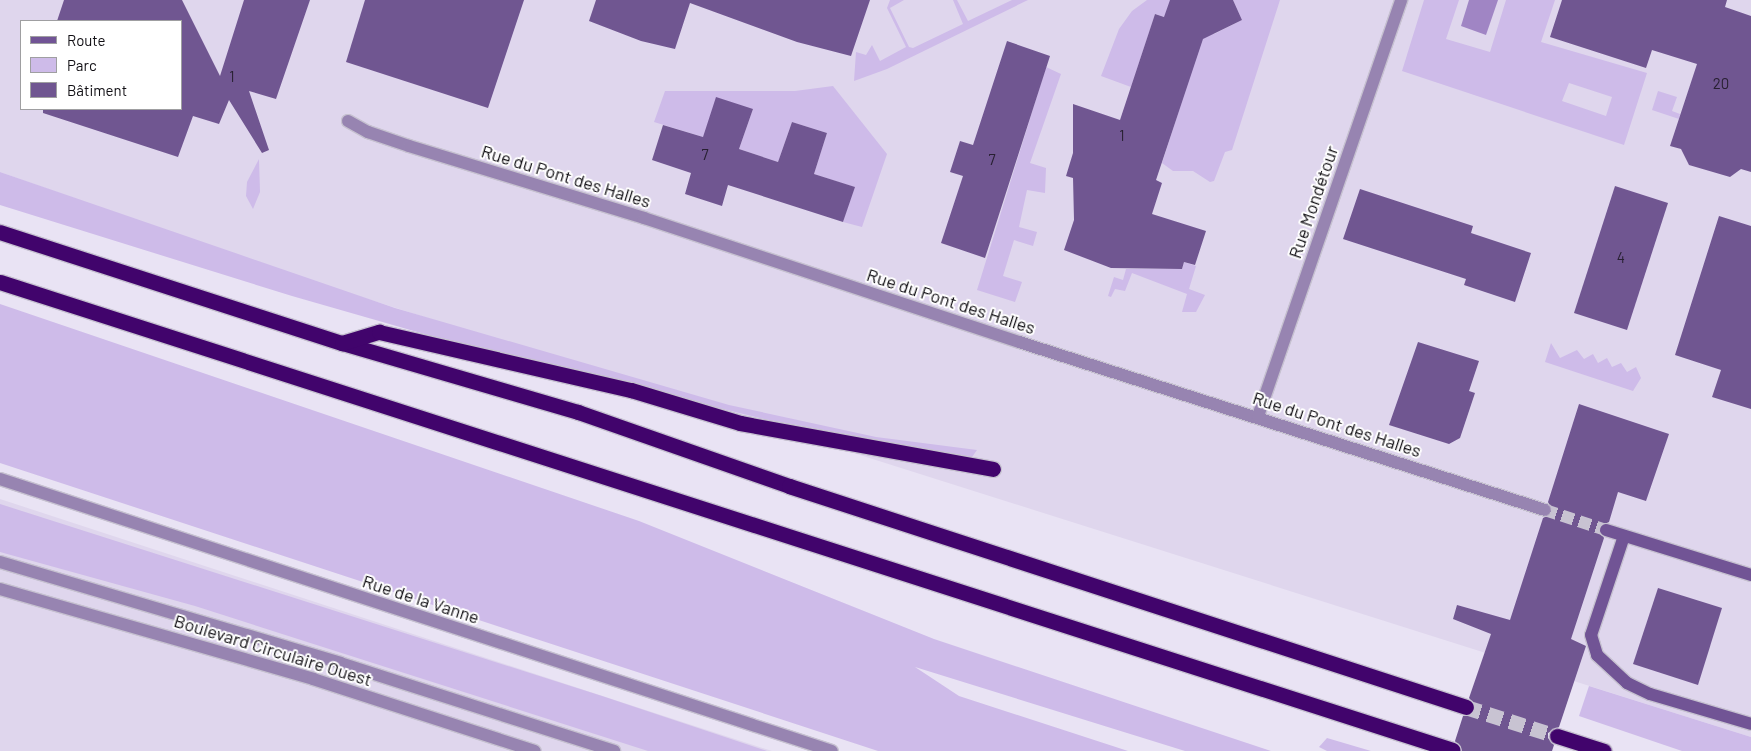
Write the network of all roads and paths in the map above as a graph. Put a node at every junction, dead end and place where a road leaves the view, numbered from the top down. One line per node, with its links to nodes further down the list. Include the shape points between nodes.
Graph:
1 (1400, 0): 6 (street, Rue Mondétour)
2 (348, 121): 6 (street, Rue du Pont des Halles, via 368,132 409,146)
3 (0, 232): 5 (highway)
4 (0, 282): 18 (highway)
5 (342, 343): 7 (highway, via 379,332 631,390 740,423); 15 (highway, via 578,412 798,490)
6 (1258, 416): 9 (street, Rue du Pont des Halles)
7 (993, 470)
8 (0, 479): 21 (street, Rue de la Vanne)
9 (1545, 510)
10 (1606, 530): 11 (street)
11 (1624, 536): 13 (street); 16 (street, via 1591,635 1597,655 1627,683 1650,694)
12 (0, 562): 20 (street, via 340,663)
13 (1751, 575)
14 (0, 589): 19 (street, Boulevard Circulaire Ouest, via 313,679)
15 (1466, 707)
16 (1751, 724)
17 (1557, 736): 22 (highway)
18 (1452, 750)
19 (535, 751)
20 (614, 751)
21 (832, 751)
22 (1604, 751)

